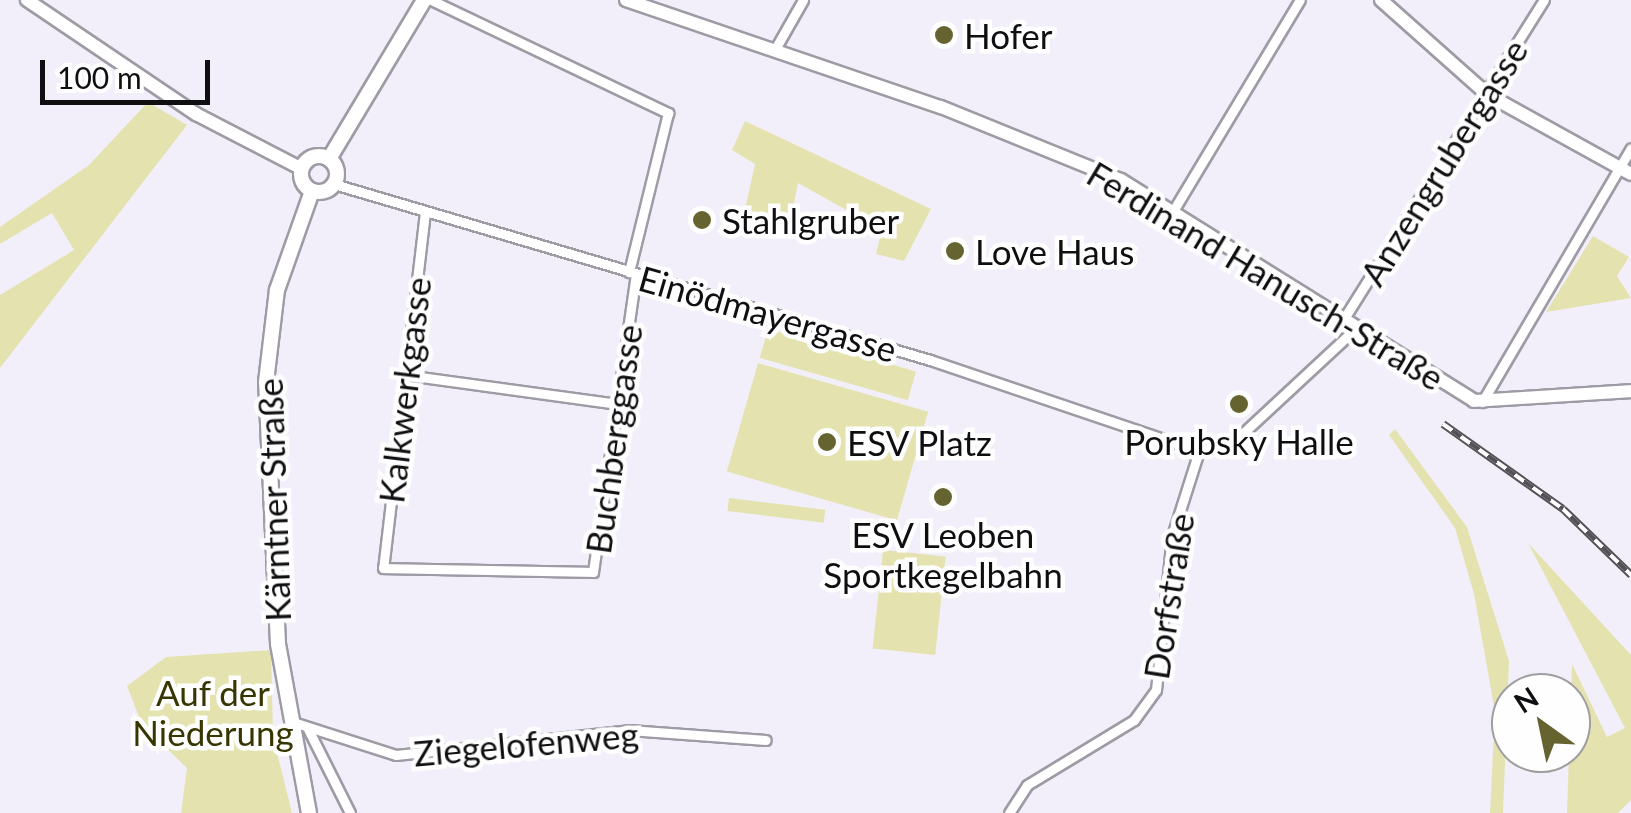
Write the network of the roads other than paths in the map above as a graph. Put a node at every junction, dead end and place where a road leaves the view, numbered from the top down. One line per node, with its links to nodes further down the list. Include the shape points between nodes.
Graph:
1 (27, 0): 13 (street, via 196,114)
2 (424, 0): 12 (main road)
3 (432, 0): 19 (street, Buchberggasse, via 669,114)
4 (626, 0): 9 (street, Ferdinand Hanusch-Straße)
5 (803, 0): 9 (street)
6 (1300, 0): 17 (street)
7 (1381, 0): 10 (street)
8 (1544, 0): 10 (street, Anzengrubergasse)
9 (774, 51): 17 (street, Ferdinand Hanusch-Straße, via 1070,157)
10 (1488, 95): 14 (street); 20 (street, Anzengrubergasse)
11 (1631, 148): 14 (street)
12 (328, 159): 13 (main road); 15 (main road)
13 (302, 170): 16 (main road)
14 (1626, 171): 23 (street)
15 (334, 184): 16 (main road); 18 (street, Einödmayergasse)
16 (312, 191): 27 (main road, Kärntner Straße, via 277,290 266,382)
17 (1172, 211): 20 (street, Ferdinand Hanusch-Straße)
18 (425, 212): 19 (street, Einödmayergasse); 21 (street, Kalkwerkgasse)
19 (633, 273): 24 (street, Buchberggasse); 25 (street, Einödmayergasse)
20 (1348, 327): 23 (street, Ferdinand Hanusch-Straße); 25 (street, via 1227,448)
21 (406, 375): 24 (street); 26 (street, Kalkwerkgasse)
22 (1631, 391): 23 (street, Ferdinand Hanusch-Straße)
23 (1482, 402)
24 (619, 404): 26 (street, Buchberggasse, via 592,574)
25 (1199, 451): 32 (street, Dorfstraße, via 1172,536 1156,690 1134,720 1027,785)
26 (384, 568)
27 (290, 721): 28 (street, Ziegelofenweg); 30 (main road, Kärntner Straße)
28 (308, 729): 29 (street, Ziegelofenweg, via 396,755 629,730); 31 (street)
29 (766, 740)
30 (309, 813)
31 (350, 813)
32 (1009, 813)

